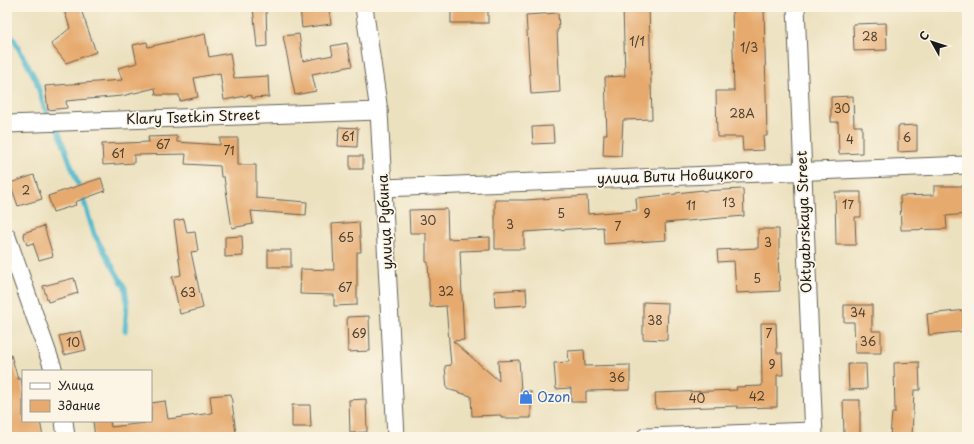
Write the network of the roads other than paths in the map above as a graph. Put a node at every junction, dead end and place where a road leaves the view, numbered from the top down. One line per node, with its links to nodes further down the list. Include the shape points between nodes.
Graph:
1 (364, 7): 3 (street, улица Рубина)
2 (796, 7): 6 (street, Oktyabrskaya Street)
3 (379, 111): 4 (street, Klary Tsetkin Street); 7 (street, улица Рубина)
4 (7, 124)
5 (967, 165): 6 (street, улица Вити Новицкого)
6 (802, 171): 7 (street, улица Вити Новицкого); 11 (street, Oktyabrskaya Street)
7 (383, 188): 13 (street, улица Рубина)
8 (7, 237): 9 (street)
9 (54, 370)
10 (64, 422): 12 (street)
11 (813, 434): 14 (street)
12 (66, 437)
13 (396, 437)
14 (645, 437)

